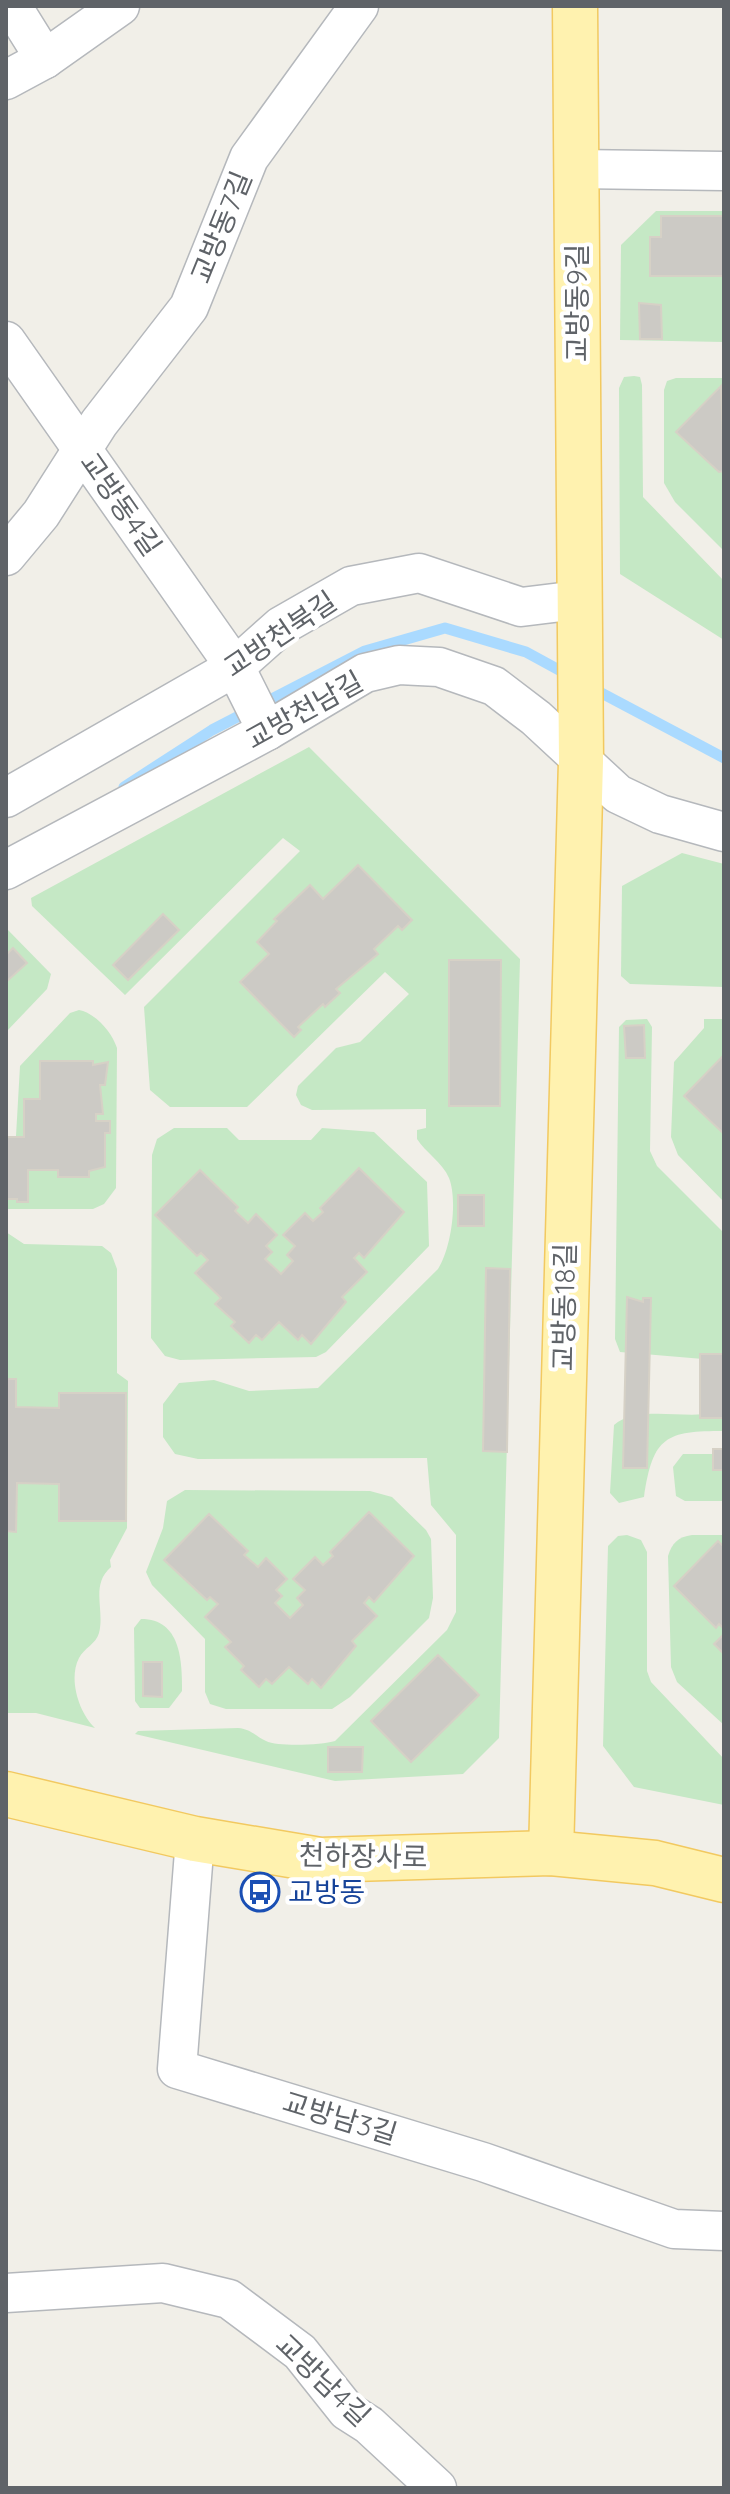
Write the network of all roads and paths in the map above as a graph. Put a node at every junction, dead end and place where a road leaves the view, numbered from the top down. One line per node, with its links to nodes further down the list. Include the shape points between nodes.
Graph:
1 (12, 6): 5 (street)
2 (120, 6): 5 (street)
3 (359, 6): 10 (street, 교방동7길, via 249,158 189,307)
4 (575, 6): 7 (main road, 교방동9길)
5 (45, 59): 6 (street)
6 (6, 80)
7 (576, 169): 8 (street); 12 (main road, 교방동9길)
8 (724, 171)
9 (6, 341): 10 (street, 교방동4길)
10 (83, 449): 11 (street, 교방동7길); 13 (street, 교방동4길)
11 (6, 556)
12 (579, 617): 13 (street, 교방천북길, via 521,607 419,573 351,586 281,626); 14 (main road, 교방동9길)
13 (235, 667): 15 (street, 교방동4길); 17 (street, 교방천북길)
14 (580, 712): 16 (main road, 교방동18길)
15 (267, 731): 16 (street, 교방천남길, via 365,673 399,665 439,667 494,686); 19 (street, 교방천남길)
16 (581, 761): 18 (street, 교방천남길, via 618,794 660,814); 22 (main road, 교방동18길)
17 (6, 798)
18 (724, 832)
19 (6, 870)
20 (6, 1794): 21 (main road, 천하장사로)
21 (195, 1839): 22 (main road, 천하장사로, via 320,1860); 24 (street, 교방남3길, via 177,2069 483,2162 674,2229)
22 (551, 1853): 23 (main road, 천하장사로, via 655,1863)
23 (724, 1880)
24 (724, 2231)
25 (6, 2293): 26 (street, 교방남4길, via 163,2283 229,2299 300,2352 347,2411)
26 (437, 2488)

